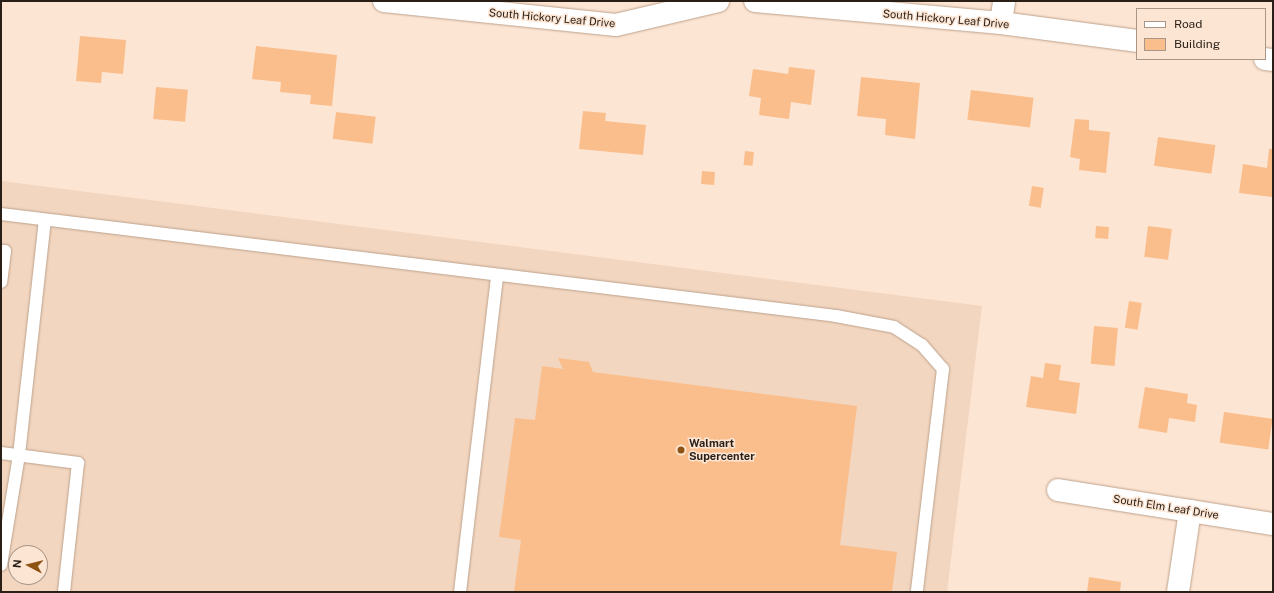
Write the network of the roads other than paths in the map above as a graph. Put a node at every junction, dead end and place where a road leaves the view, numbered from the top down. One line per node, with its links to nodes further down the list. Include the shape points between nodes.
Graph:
1 (384, 1): 2 (street, South Hickory Leaf Drive, via 616,25)
2 (718, 1)
3 (755, 1): 5 (street, South Hickory Leaf Drive)
4 (1004, 1): 5 (street)
5 (1001, 23): 6 (street, South Hickory Leaf Drive)
6 (1136, 42)
7 (1, 214): 8 (lane)
8 (45, 220): 10 (lane); 13 (lane)
9 (1, 251): 11 (lane, via 5,252)
10 (497, 276): 19 (lane); 20 (lane, via 836,316 894,327 922,345 943,369)
11 (1, 282)
12 (1, 453): 13 (lane)
13 (19, 455): 17 (lane); 18 (lane, via 78,463)
14 (1058, 490): 15 (street, South Elm Leaf Drive)
15 (1190, 511): 16 (street, South Elm Leaf Drive); 21 (street)
16 (1273, 524)
17 (1, 565)
18 (64, 592)
19 (460, 592)
20 (917, 592)
21 (1178, 592)

